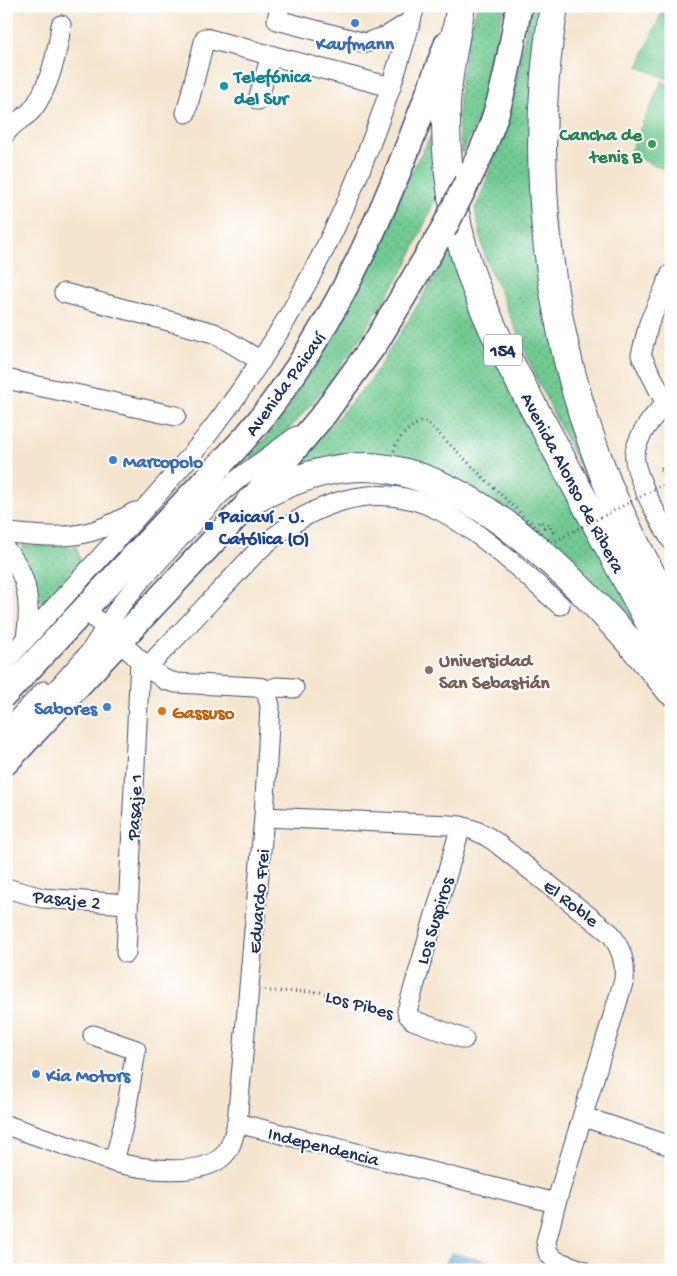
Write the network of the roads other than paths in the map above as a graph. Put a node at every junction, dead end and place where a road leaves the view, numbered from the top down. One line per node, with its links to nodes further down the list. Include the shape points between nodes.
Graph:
1 (280, 6): 5 (street, via 277,20 364,43 387,36)
2 (461, 6): 25 (main road, Avenida Paicaví, via 388,197 324,328 264,416 139,552); 28 (highway, Avenida Alonso de Ribera / 154, via 446,102 446,134 452,194 464,255 484,310 510,366)
3 (519, 6): 16 (main road, Avenida Paicaví, bridge, via 509,61 490,132 467,182 444,230 376,342)
4 (554, 6): 24 (highway, Avenida Alonso de Ribera, via 545,84 543,169 549,254 560,324 583,413 604,475 628,531)
5 (413, 13): 8 (street, Avenida Paicaví)
6 (61, 25): 11 (street, via 55,58 37,102)
7 (271, 55): 8 (street); 9 (street); 10 (street, via 204,38)
8 (391, 87): 14 (street, Avenida Paicaví, via 359,176 334,232)
9 (258, 100)
10 (186, 112)
11 (6, 133)
12 (671, 274): 21 (street, via 649,323 641,355 666,404 643,432 634,453 649,501)
13 (64, 293): 14 (street, via 214,333)
14 (261, 361): 19 (street, Avenida Paicaví, via 206,436)
15 (6, 378): 17 (street)
16 (324, 414): 18 (main road, Avenida Paicaví); 25 (street, via 219,496)
17 (176, 416)
18 (250, 502): 25 (main road, Avenida Paicaví); 32 (highway, via 288,483 328,471 365,467 397,470 433,481 498,520 554,564 610,619)
19 (147, 505): 20 (street, via 85,534 60,536); 26 (street, Avenida Paicaví)
20 (6, 532)
21 (671, 540)
22 (6, 550): 26 (street, via 20,569 26,586)
23 (560, 605): 29 (street, via 478,536 440,510 402,498 355,497 318,509 277,535)
24 (671, 611)
25 (102, 626): 29 (street); 33 (main road, Avenida Paicaví); 34 (street); 35 (street, via 77,667); 36 (main road, Avenida Paicaví)
26 (26, 638): 27 (street, Avenida Paicaví)
27 (6, 661)
28 (671, 662)
29 (144, 664): 31 (street, via 165,680 176,683); 40 (street, Pasaje 1)
30 (294, 688): 31 (street)
31 (261, 689): 37 (street, Eduardo Frei, via 270,706)
32 (671, 691)
33 (6, 693)
34 (6, 731)
35 (6, 744)
36 (6, 762)
37 (264, 817): 38 (street, El Roble); 46 (street, Eduardo Frei)
38 (461, 826): 42 (street, Los Suspiros, via 407,1006); 45 (street, El Roble, via 494,841 598,923 618,945 625,969 624,980)
39 (6, 888): 40 (street, Pasaje 2, via 42,898)
40 (127, 904): 41 (street, Pasaje 1)
41 (126, 954)
42 (408, 1015): 44 (street, Los Pibes, via 413,1020)
43 (94, 1036): 49 (street, via 136,1050)
44 (464, 1039)
45 (584, 1117): 48 (street); 50 (street, El Roble)
46 (237, 1123): 49 (street, via 227,1152 212,1164 164,1170); 50 (street, Independencia)
47 (6, 1125): 49 (street)
48 (671, 1146)
49 (114, 1162)
50 (556, 1203): 51 (street, El Roble, via 546,1248 556,1261)
51 (582, 1270)

